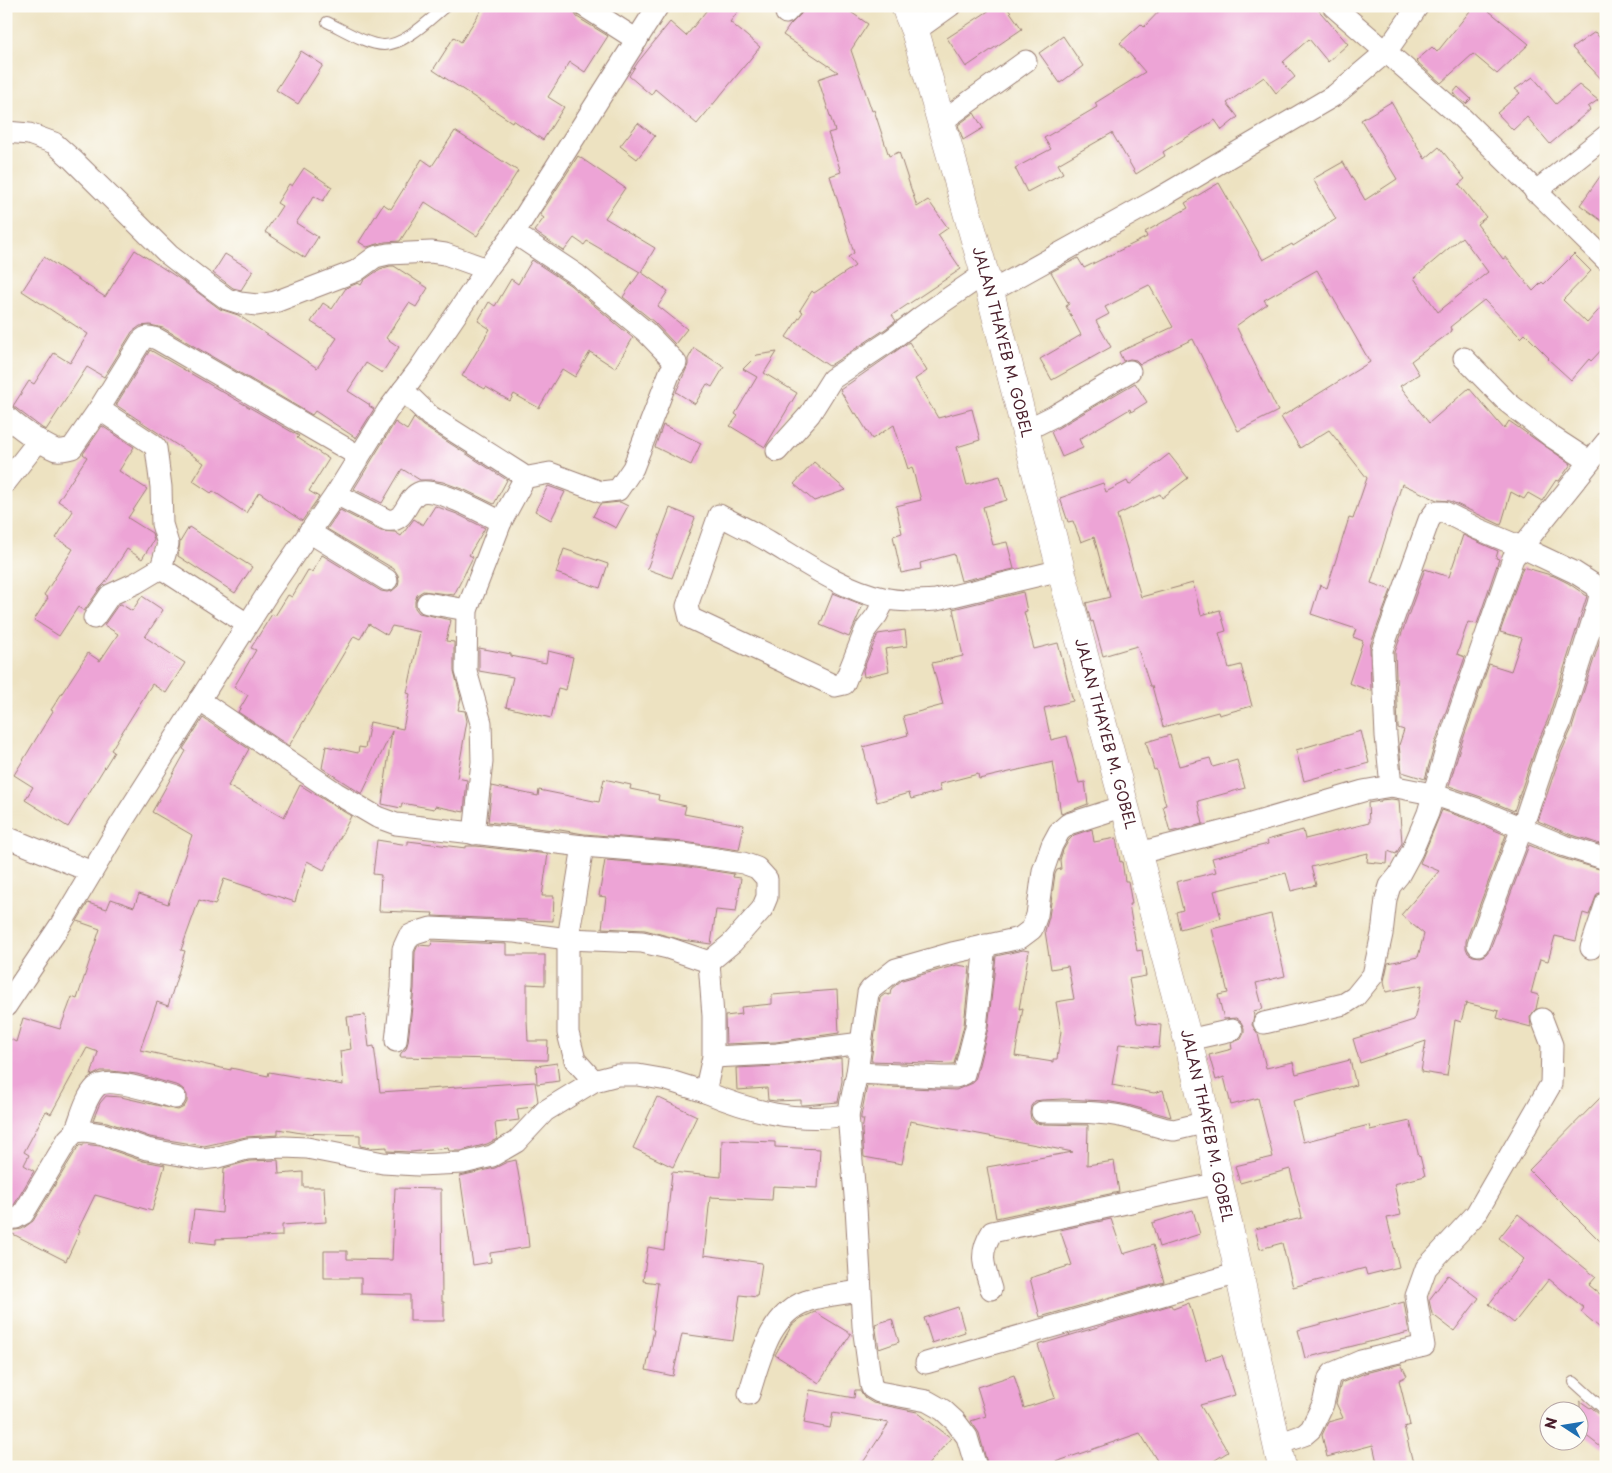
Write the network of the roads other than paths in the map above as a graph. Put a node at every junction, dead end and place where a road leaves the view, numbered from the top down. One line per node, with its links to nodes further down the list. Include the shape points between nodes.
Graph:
1 (446, 6): 8 (lane, via 408,38 385,45 365,40)
2 (584, 6): 9 (street)
3 (658, 6): 9 (street)
4 (950, 6): 7 (street)
5 (1333, 6): 10 (street)
6 (1418, 6): 10 (street)
7 (910, 19): 12 (main road, JALAN THAYEB M. GOBEL)
8 (327, 22)
9 (637, 40): 16 (street)
10 (1386, 52): 15 (street, via 1458,115); 19 (street, via 1327,100 1156,200)
11 (1026, 61): 12 (street)
12 (941, 122): 19 (main road, JALAN THAYEB M. GOBEL)
13 (6, 132): 18 (street, via 29,134 54,143 169,256 221,294 240,303 275,302 356,271 375,257 388,254 445,254)
14 (1606, 136): 15 (street)
15 (1535, 192): 17 (street)
16 (514, 233): 18 (street); 31 (street, via 577,276 646,332 676,363 632,468 618,490 601,492 550,473)
17 (1606, 260)
18 (487, 269): 22 (street)
19 (987, 283): 25 (main road, JALAN THAYEB M. GOBEL); 28 (street, via 921,317 832,379 810,414)
20 (1464, 358): 30 (street, via 1507,402 1552,438)
21 (1130, 371): 25 (street)
22 (403, 390): 29 (street); 31 (street, via 430,416)
23 (99, 409): 26 (street, via 72,448 58,450); 29 (street, via 143,338 150,336); 37 (street, via 156,448 162,524 168,544)
24 (6, 416): 26 (street)
25 (1026, 430): 38 (main road, JALAN THAYEB M. GOBEL)
26 (39, 440): 32 (street)
27 (1606, 442): 30 (street)
28 (777, 451)
29 (359, 456): 33 (street)
30 (1589, 461): 36 (street)
31 (523, 478): 34 (street)
32 (6, 482)
33 (336, 494): 34 (street, via 394,521 414,496 429,492 467,504); 35 (street)
34 (501, 522): 42 (street)
35 (309, 532): 39 (street); 44 (street)
36 (1521, 547): 46 (street, via 1444,512 1435,512 1432,516 1382,650); 47 (street, via 1506,577); 49 (street, via 1574,572 1596,586 1600,595 1560,724 1548,748)
37 (160, 568): 43 (street, via 110,595); 44 (street)
38 (1061, 570): 40 (street, via 936,600); 48 (main road, JALAN THAYEB M. GOBEL)
39 (387, 580)
40 (885, 599): 40 (street, via 856,590 806,565 719,515 688,606 690,618 835,686 844,684 866,629)
41 (427, 603): 42 (street)
42 (468, 610): 50 (street, via 466,671 481,723 482,762)
43 (94, 618)
44 (248, 624): 45 (street)
45 (199, 700): 50 (street, via 376,817 396,824); 55 (street)
46 (1391, 786): 47 (street); 53 (street)
47 (1432, 794): 49 (street); 64 (street, via 1428,813 1412,851 1390,886 1373,975 1355,997 1344,1004)
48 (1125, 806): 53 (main road, JALAN THAYEB M. GOBEL); 58 (street, via 1068,824 1059,832 1043,871 1032,929 1020,938)
49 (1522, 828): 54 (street); 59 (street)
50 (474, 834): 52 (street)
51 (6, 837): 55 (street)
52 (584, 846): 57 (street); 61 (street, via 683,854 757,868 767,879 768,897 762,909 732,943)
53 (1139, 853): 66 (main road, JALAN THAYEB M. GOBEL)
54 (1606, 859)
55 (92, 872): 62 (street)
56 (1606, 903): 60 (street)
57 (568, 939): 61 (street, via 642,942); 67 (street, via 515,932 431,928 415,932 409,936 403,949); 71 (street, via 568,1033 575,1060)
58 (985, 945): 68 (street, via 893,970 868,993); 70 (street, via 976,1026 964,1074 941,1077)
59 (1478, 945)
60 (1591, 948)
61 (709, 962): 69 (street)
62 (6, 1006)
63 (1542, 1019): 87 (street, via 1552,1045 1551,1084 1476,1214 1426,1268 1416,1296 1424,1346 1361,1360 1333,1374 1329,1378 1324,1404 1310,1429)
64 (1264, 1023)
65 (1232, 1030): 66 (street)
66 (1188, 1040): 76 (main road, JALAN THAYEB M. GOBEL)
67 (396, 1041)
68 (861, 1043): 69 (street, via 777,1054); 70 (street)
69 (713, 1057): 72 (street)
70 (857, 1073): 75 (street)
71 (594, 1080): 72 (street, via 638,1075); 77 (street, via 545,1111 516,1142 492,1156 463,1163 382,1163 307,1148 284,1147 247,1149 202,1159 147,1149 103,1134)
72 (705, 1092): 75 (street, via 771,1114 804,1118)
73 (175, 1098): 77 (street, via 119,1083 98,1085 90,1094)
74 (1042, 1112): 76 (street, via 1106,1114 1174,1130)
75 (848, 1115): 82 (street)
76 (1207, 1122): 78 (main road, JALAN THAYEB M. GOBEL)
77 (75, 1132): 79 (street, via 68,1138 23,1214)
78 (1219, 1183): 80 (main road, JALAN THAYEB M. GOBEL); 81 (street, via 992,1232 982,1260)
79 (6, 1219)
80 (1239, 1273): 83 (street); 87 (main road, JALAN THAYEB M. GOBEL)
81 (991, 1289)
82 (860, 1291): 85 (street, via 808,1300 795,1306 778,1322 765,1343); 88 (street, via 864,1344 872,1388 878,1392 927,1401 943,1410 967,1437)
83 (926, 1363)
84 (1574, 1382): 86 (lane)
85 (749, 1394)
86 (1606, 1411)
87 (1280, 1456)
88 (976, 1467)

